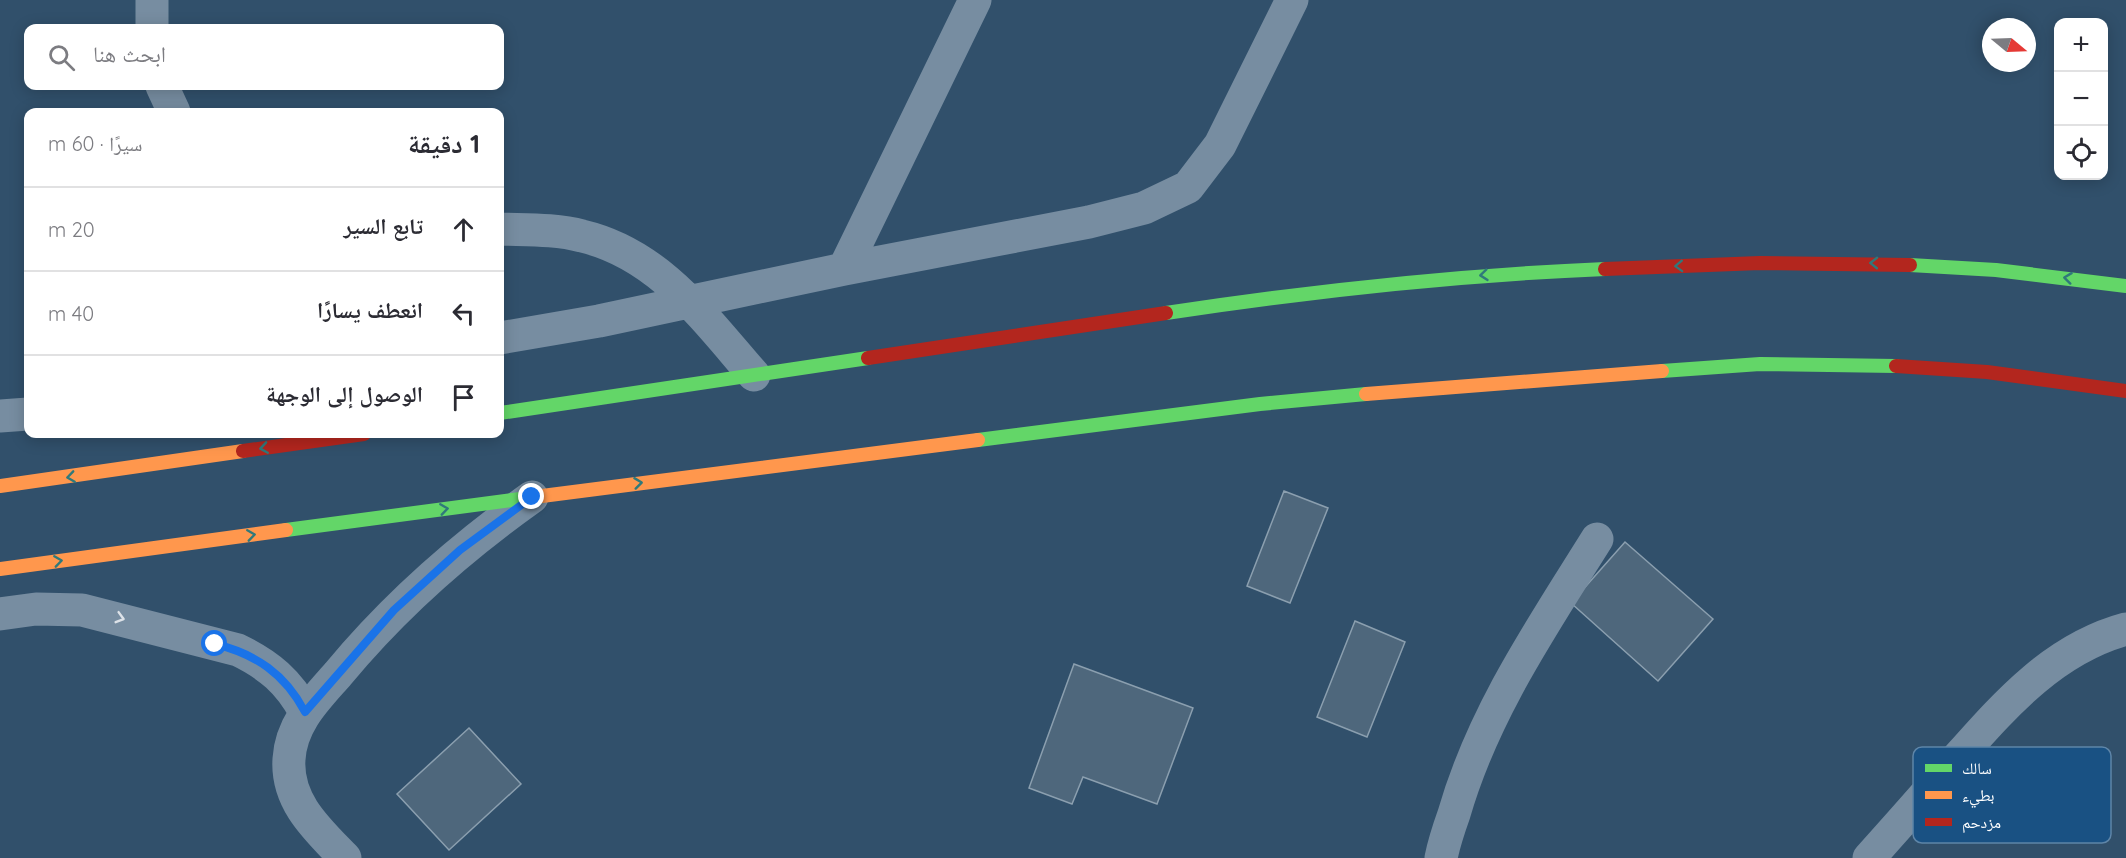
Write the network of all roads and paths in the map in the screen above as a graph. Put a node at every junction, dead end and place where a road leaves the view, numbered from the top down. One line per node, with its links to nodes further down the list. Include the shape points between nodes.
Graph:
1 (152, 0): 4 (street)
2 (975, 0): 8 (street)
3 (1292, 0): 8 (street, via 1220,145 1188,187 1144,208 1089,222)
4 (152, 24)
5 (164, 90): 6 (street)
6 (172, 108)
7 (504, 229): 10 (street, via 580,235 612,245 650,266)
8 (844, 269): 10 (street)
9 (2126, 286): 12 (highway, one-way to 12, via 1996,270 1878,263 1760,263 1503,273 1253,300)
10 (691, 303): 11 (street); 12 (street)
11 (504, 337)
12 (754, 375): 14 (highway)
13 (2126, 391): 19 (highway, one-way to 13, via 1260,404 1748,364 1874,364)
14 (504, 412)
15 (24, 414): 16 (street)
16 (0, 416)
17 (336, 438): 18 (highway, one-way to 18)
18 (0, 486)
19 (532, 497): 21 (highway, one-way to 19); 24 (street, via 460,550 394,610)
20 (1597, 539): 28 (street, via 1492,713 1463,782)
21 (0, 569)
22 (0, 615): 24 (street, one-way to 24, via 36,609 82,610 238,650 278,674)
23 (2126, 629): 25 (street, via 2081,648 2027,684)
24 (305, 712): 27 (street, via 294,735 289,759 291,784 300,808)
25 (1967, 747)
26 (1913, 808): 29 (street)
27 (345, 858)
28 (1441, 858)
29 (1869, 858)

